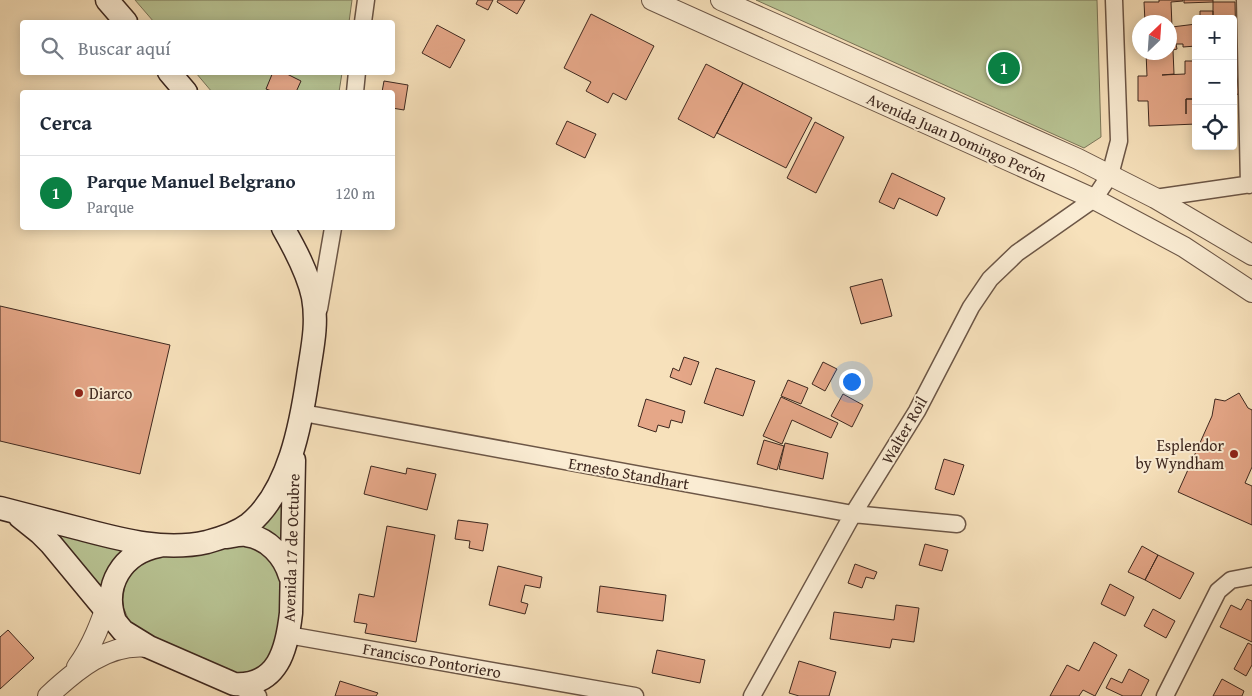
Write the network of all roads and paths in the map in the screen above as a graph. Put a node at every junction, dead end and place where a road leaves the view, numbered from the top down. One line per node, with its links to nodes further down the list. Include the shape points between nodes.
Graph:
1 (107, 0): 7 (main road)
2 (366, 0): 8 (street)
3 (652, 0): 16 (street, Avenida Juan Domingo Perón)
4 (721, 0): 13 (street, Avenida Juan Domingo Perón)
5 (1114, 0): 13 (street, via 1119,141)
6 (1245, 0): 14 (street)
7 (124, 20)
8 (363, 20)
9 (172, 75): 11 (main road)
10 (357, 75): 12 (street)
11 (184, 90)
12 (355, 90)
13 (1110, 175): 15 (street, Avenida Juan Domingo Perón); 16 (street)
14 (1251, 184): 15 (street)
15 (1155, 198): 19 (street, Avenida Juan Domingo Perón)
16 (1094, 199): 20 (street, Avenida Juan Domingo Perón, via 1184,247); 25 (street, Walter Roil, via 1017,252 990,279 971,306 917,411)
17 (284, 230): 21 (main road, Avenida 17 de Octubre, via 305,272)
18 (333, 230): 21 (street)
19 (1252, 256)
20 (1252, 292)
21 (316, 324): 22 (main road, Avenida 17 de Octubre)
22 (303, 413): 23 (main road, Avenida 17 de Octubre); 25 (street, Ernesto Standhart)
23 (294, 450): 27 (main road, Avenida 17 de Octubre, via 272,495 257,516 238,531); 30 (main road, Avenida 17 de Octubre)
24 (5, 509): 28 (main road, Avenida 17 de Octubre, via 119,539); 31 (main road, Avenida 17 de Octubre, via 40,533)
25 (853, 514): 26 (street, Ernesto Standhart); 39 (street, Walter Roil)
26 (958, 524)
27 (223, 537): 28 (main road, Avenida 17 de Octubre, via 194,544); 30 (main road, via 246,535 270,546 283,560)
28 (162, 546): 31 (main road, via 142,550 132,556 118,573)
29 (1252, 576): 40 (street, via 1231,580 1218,591)
30 (291, 580): 32 (main road, Avenida 17 de Octubre)
31 (111, 609): 33 (main road, Avenida 17 de Octubre, via 132,637); 34 (street)
32 (288, 635): 35 (main road, Avenida 17 de Octubre, via 272,672 254,683); 38 (street, Francisco Pontoriero)
33 (149, 647): 34 (street, via 136,645 115,650); 35 (main road, Avenida 17 de Octubre)
34 (73, 673): 36 (street)
35 (234, 684): 37 (street)
36 (48, 696)
37 (258, 696)
38 (635, 696)
39 (752, 696)
40 (1165, 696)

